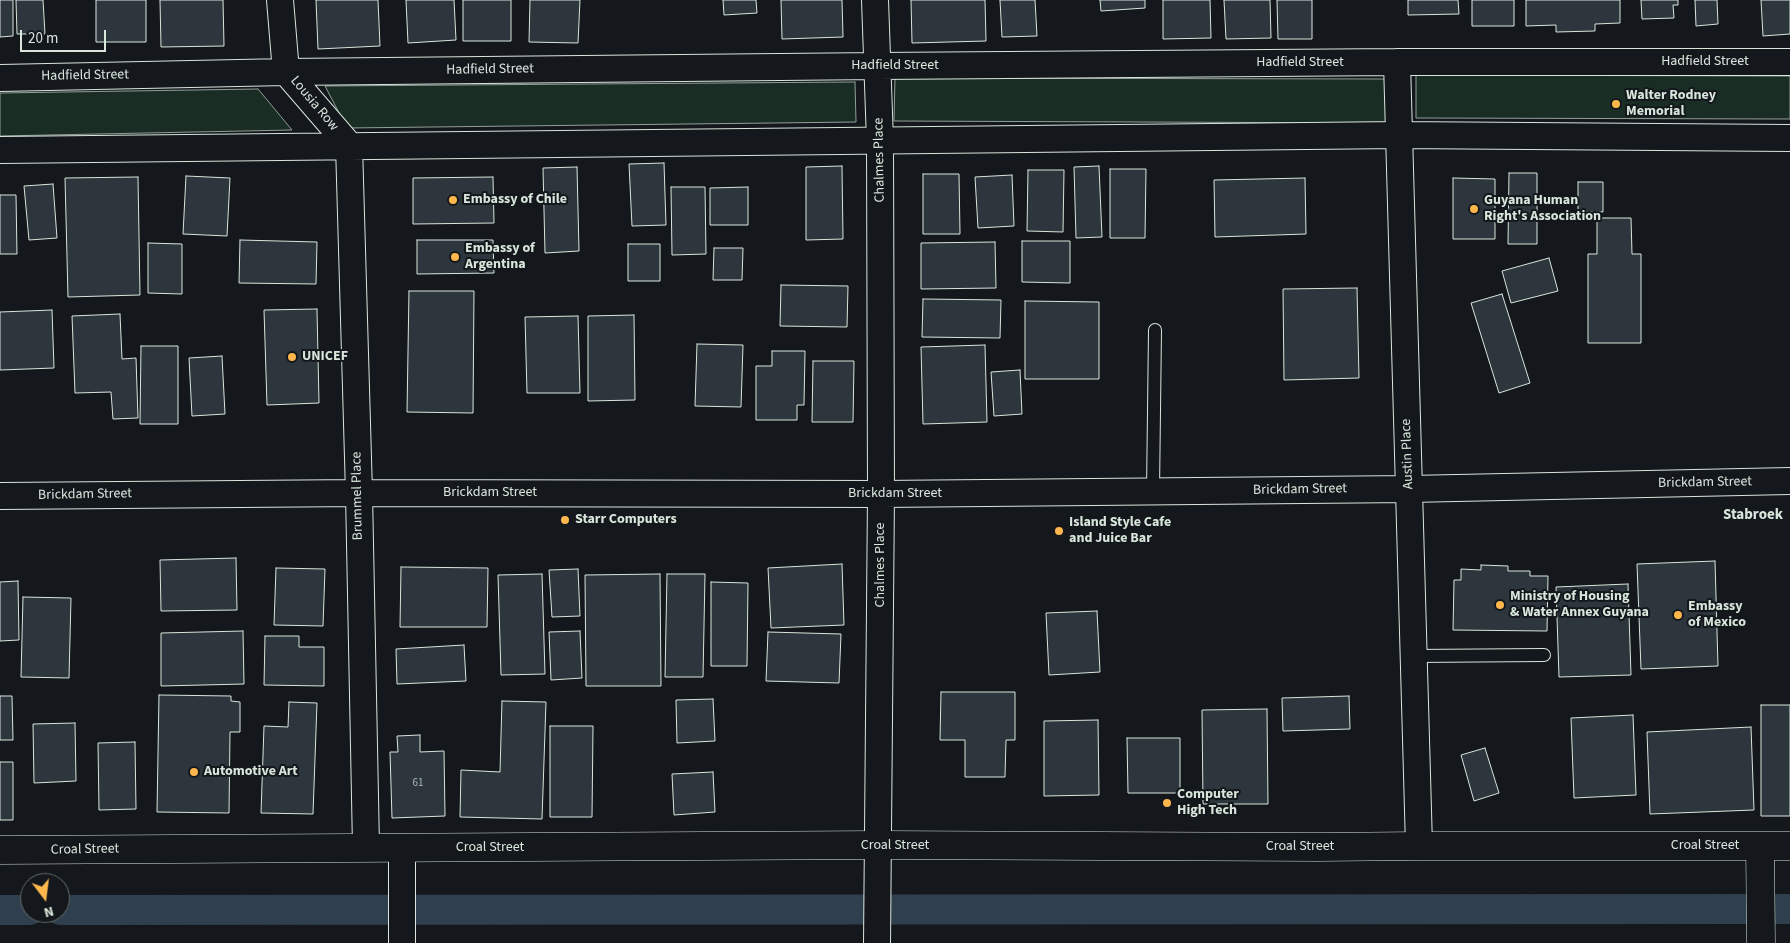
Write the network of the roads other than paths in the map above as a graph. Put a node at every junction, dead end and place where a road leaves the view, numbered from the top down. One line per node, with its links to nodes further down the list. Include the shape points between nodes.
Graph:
1 (280, 0): 6 (street, Lousia Row)
2 (875, 0): 5 (street, Chalmes Place)
3 (1397, 62): 4 (street, Hadfield Street); 5 (street, Hadfield Street); 8 (street, Austin Place)
4 (1790, 62)
5 (878, 66): 6 (street, Hadfield Street); 10 (street, Chalmes Place)
6 (286, 72): 7 (street, Hadfield Street); 11 (street, Lousia Row)
7 (0, 78)
8 (1399, 135): 9 (street); 10 (street); 15 (street, Austin Place)
9 (1790, 138)
10 (880, 141): 11 (street); 18 (street, Chalmes Place)
11 (349, 146): 12 (street); 17 (street, Brummel Place)
12 (0, 150)
13 (1155, 330): 16 (lane)
14 (1790, 481): 15 (street, Brickdam Street)
15 (1409, 489): 16 (street, Brickdam Street); 21 (street, Austin Place)
16 (1153, 491): 18 (street, Brickdam Street)
17 (359, 493): 18 (street, Brickdam Street); 19 (street, Brickdam Street); 26 (street, Brummel Place)
18 (881, 494): 22 (street, Chalmes Place)
19 (0, 496)
20 (1544, 654): 21 (lane)
21 (1414, 656): 23 (street, Austin Place)
22 (879, 845): 23 (street, Croal Street); 27 (street, Croal Street); 29 (street, Chalmes Place)
23 (1419, 846): 24 (street, Croal Street)
24 (1760, 846): 25 (street, Croal Street); 30 (street)
25 (1790, 846)
26 (366, 847): 27 (street, Croal Street); 28 (street, Croal Street)
27 (402, 848): 31 (street)
28 (0, 850)
29 (878, 936)
30 (1761, 936)
31 (402, 942)

